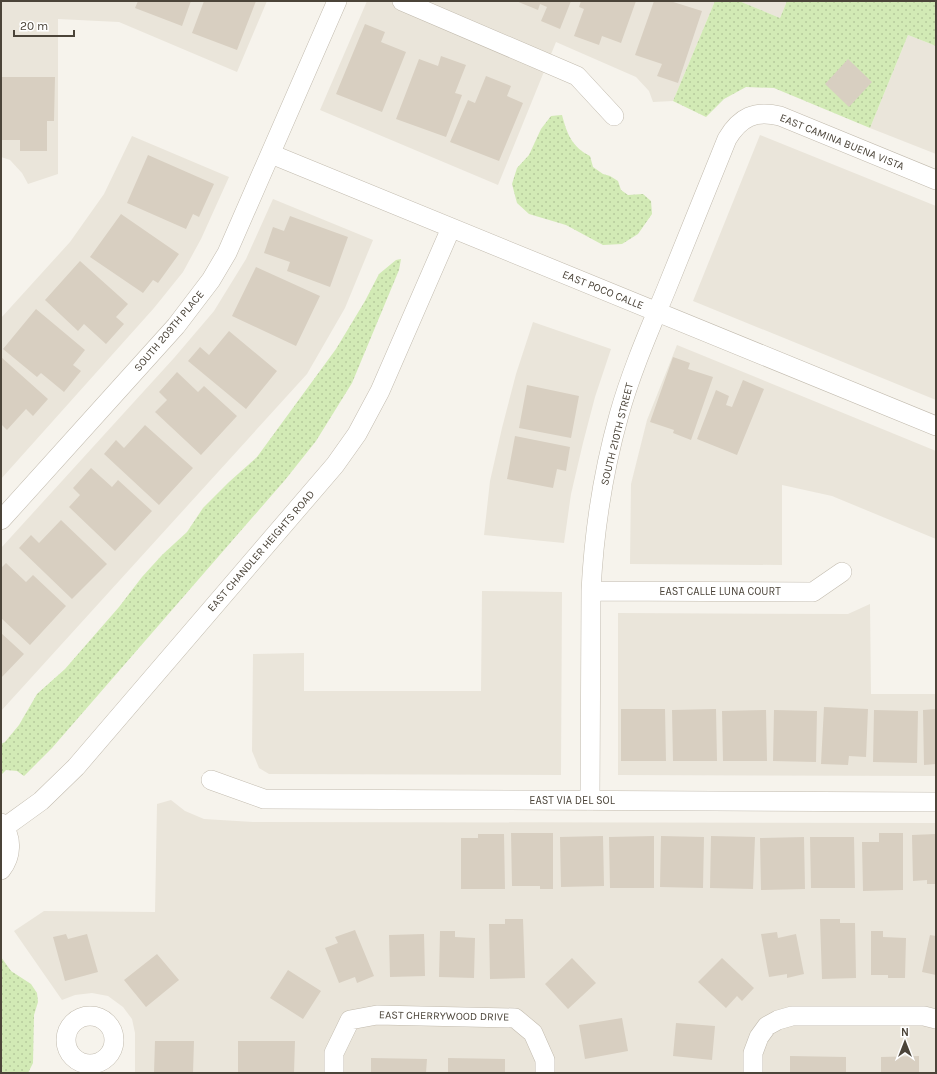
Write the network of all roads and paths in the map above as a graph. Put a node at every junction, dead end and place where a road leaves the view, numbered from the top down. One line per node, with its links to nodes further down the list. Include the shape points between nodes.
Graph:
1 (337, 1): 5 (street, SOUTH 209TH PLACE)
2 (402, 1): 3 (street, via 577,76)
3 (614, 116)
4 (747, 118): 6 (street, EAST CAMINA BUENA VISTA, via 768,113 780,116); 8 (street, SOUTH 210TH STREET, via 734,128 728,139)
5 (271, 154): 7 (street, EAST POCO CALLE); 10 (street, SOUTH 209TH PLACE, via 227,253 193,305)
6 (936, 180)
7 (451, 228): 8 (street, EAST POCO CALLE); 16 (street, EAST CHANDLER HEIGHTS ROAD, via 380,391 335,465 76,767 41,800)
8 (657, 312): 9 (street, EAST POCO CALLE); 12 (street, SOUTH 210TH STREET, via 632,376 610,452 596,528)
9 (936, 426)
10 (1, 520)
11 (842, 572): 12 (street, EAST CALLE LUNA COURT, via 813,592)
12 (591, 591): 14 (street, SOUTH 210TH STREET)
13 (211, 780): 14 (street, EAST VIA DEL SOL, via 264,799)
14 (590, 800): 15 (street, EAST VIA DEL SOL)
15 (936, 802)
16 (3, 825): 17 (street, EAST CHANDLER HEIGHTS ROAD, via 9,839 10,851)
17 (1, 870)
18 (936, 1019): 21 (street, via 924,1016 792,1016 766,1026 753,1053)
19 (334, 1073): 20 (street, EAST CHERRYWOOD DRIVE, via 334,1053 350,1020 378,1015 515,1018 533,1032 545,1060)
20 (545, 1073)
21 (753, 1073)

